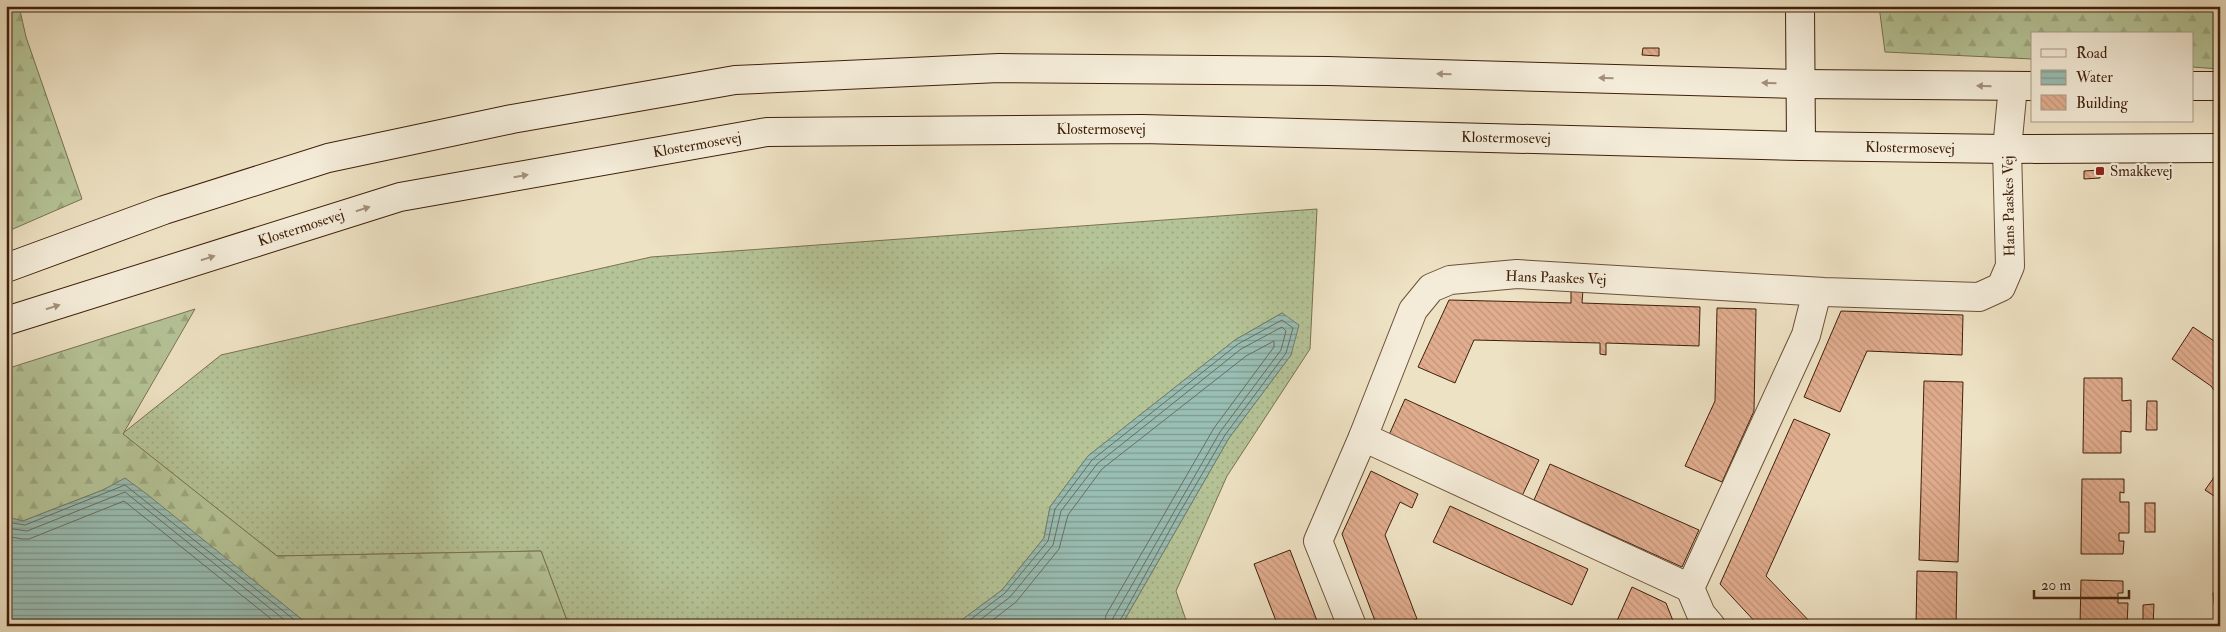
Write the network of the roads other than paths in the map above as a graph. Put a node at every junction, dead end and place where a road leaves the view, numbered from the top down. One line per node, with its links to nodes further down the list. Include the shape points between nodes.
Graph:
1 (1800, 6): 2 (main road)
2 (1800, 84): 3 (main road, one-way to 2); 6 (main road); 9 (main road, one-way to 9, via 1328,71 999,68 735,80 512,119 328,158 164,210)
3 (2022, 86): 8 (main road, Hans Paaskes Vej)
4 (2194, 86): 5 (main road)
5 (2220, 86)
6 (1801, 146): 8 (main road, Klostermosevej); 11 (main road, Klostermosevej, one-way to 6, via 400,197 767,132 1142,129)
7 (2220, 148): 8 (main road, Klostermosevej)
8 (2008, 149): 10 (main road, Hans Paaskes Vej, via 2010,266 2001,287 1979,297)
9 (6, 268)
10 (1817, 292): 12 (main road, Hans Paaskes Vej, via 1517,274 1450,280 1432,288 1413,310); 13 (main road, via 1806,334)
11 (6, 321)
12 (1363, 437): 13 (main road); 14 (main road, Hans Paaskes Vej, via 1318,541)
13 (1690, 588): 15 (main road, via 1701,614)
14 (1352, 626)
15 (1711, 626)

